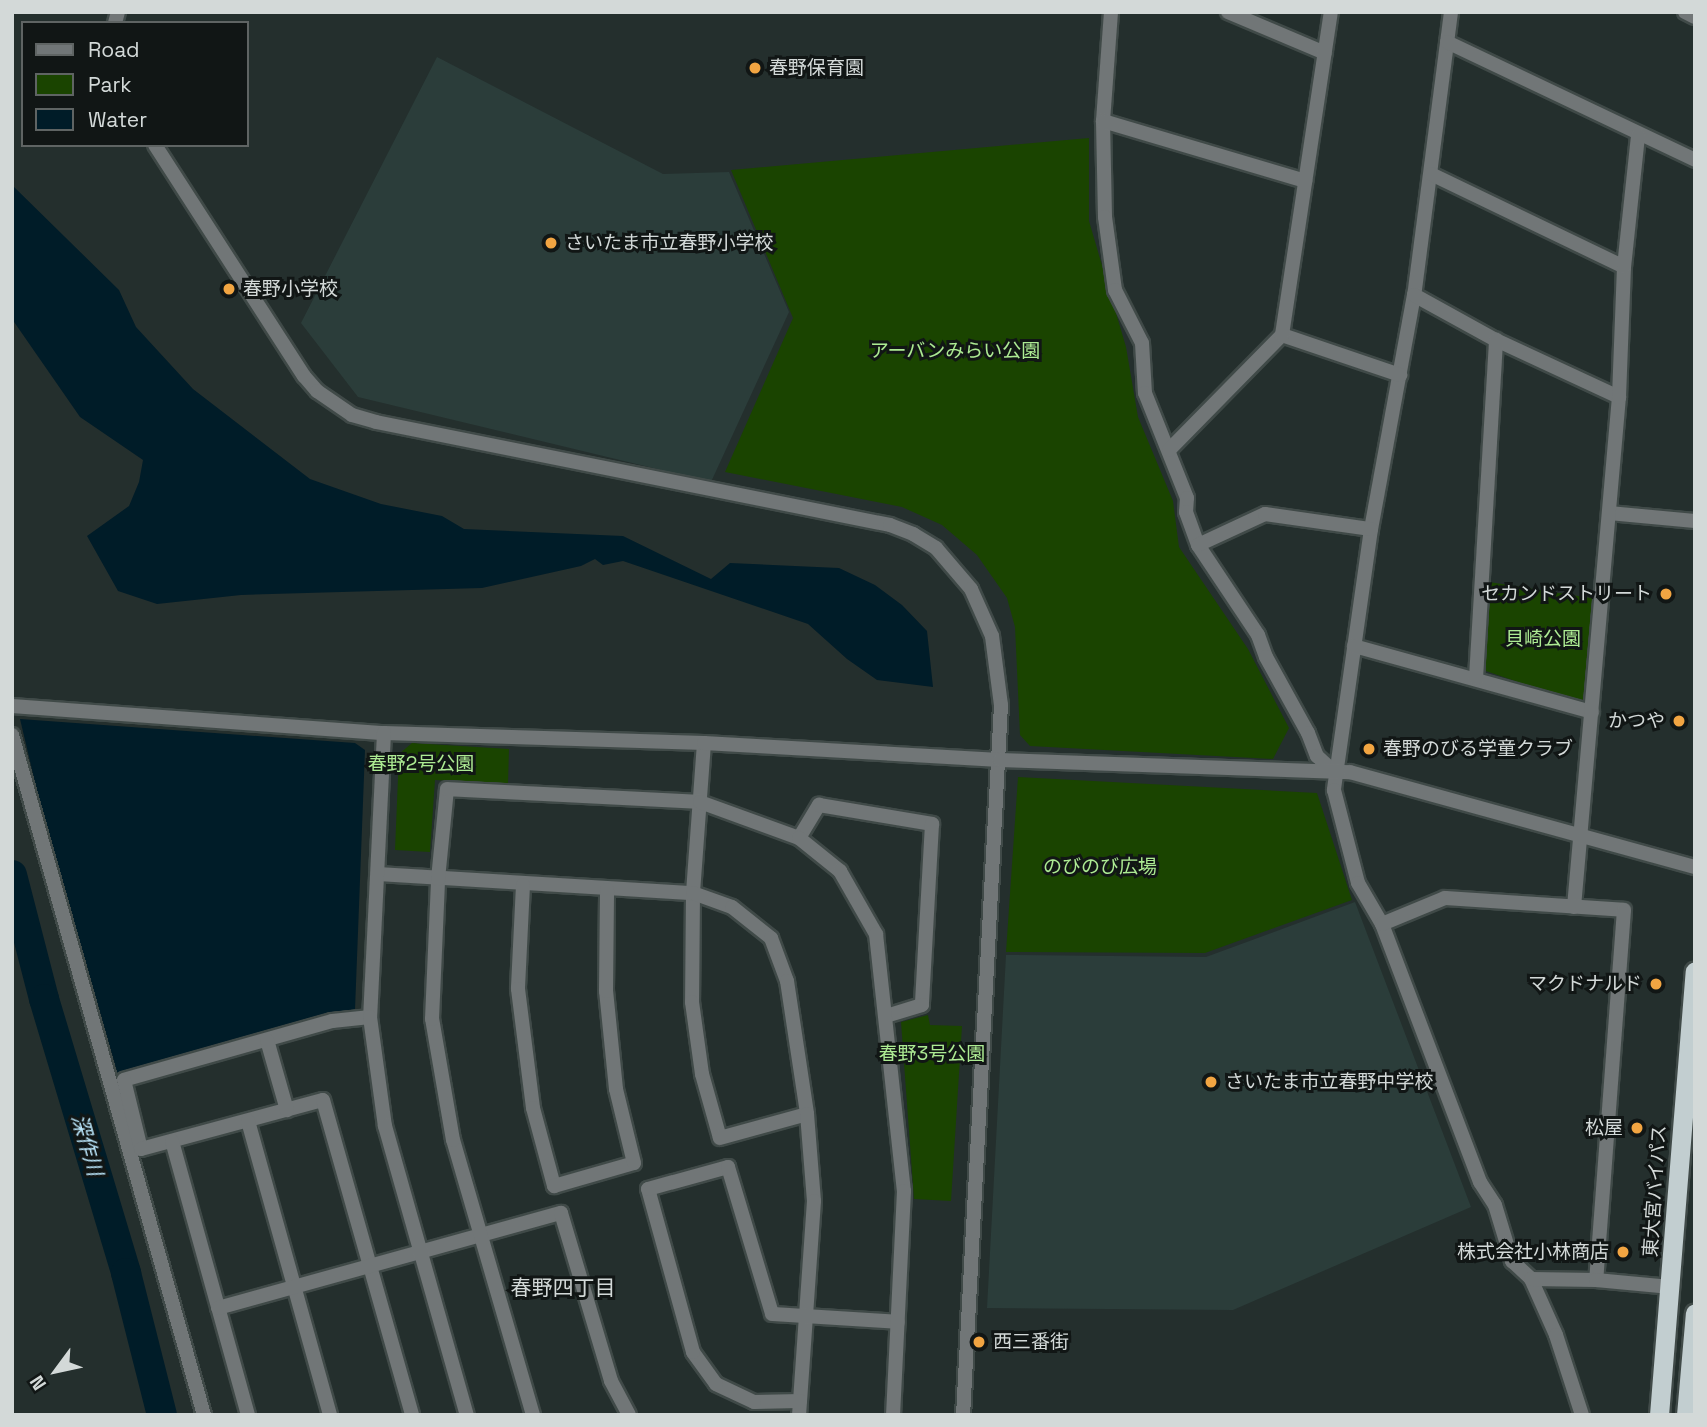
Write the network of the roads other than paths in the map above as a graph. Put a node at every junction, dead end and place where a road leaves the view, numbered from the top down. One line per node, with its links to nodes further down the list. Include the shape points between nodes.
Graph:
1 (1111, 12): 9 (street)
2 (1228, 12): 8 (street)
3 (1331, 12): 8 (street)
4 (1451, 12): 7 (street)
5 (1685, 12): 6 (street)
6 (1695, 17)
7 (1447, 42): 10 (street); 13 (street)
8 (1325, 53): 14 (street)
9 (1103, 121): 14 (street); 21 (street, via 1105,217 1115,290 1142,343 1145,393)
10 (1638, 135): 12 (street); 15 (street)
11 (156, 147): 33 (street, via 304,376 352,415 856,517 913,534 936,548 971,589 984,614 998,662)
12 (1695, 160)
13 (1431, 174): 15 (street); 16 (street)
14 (1305, 181): 17 (street)
15 (1624, 267): 20 (street)
16 (1414, 295): 18 (street); 19 (street)
17 (1282, 335): 19 (street); 21 (street)
18 (1496, 340): 20 (street); 27 (street)
19 (1399, 375): 24 (street)
20 (1619, 397): 22 (street)
21 (1169, 450): 25 (street)
22 (1609, 513): 23 (street); 29 (street)
23 (1695, 521)
24 (1371, 529): 25 (street, via 1265,514); 26 (street)
25 (1198, 545): 34 (street, via 1258,635 1317,756)
26 (1354, 646): 27 (street); 34 (street)
27 (1476, 678): 29 (street)
28 (12, 706): 30 (street)
29 (1592, 712): 36 (street)
30 (384, 733): 32 (street); 39 (street)
31 (12, 735): 66 (street)
32 (704, 743): 33 (street); 35 (street)
33 (1000, 760): 34 (street); 74 (street)
34 (1336, 774): 36 (street, via 1350,772); 45 (street, via 1334,790 1358,883)
35 (700, 802): 37 (street); 40 (street, via 447,789); 43 (street)
36 (1581, 835): 38 (street); 44 (street)
37 (799, 838): 47 (street, via 841,871 876,934); 47 (street, via 818,805 932,824 922,1004)
38 (1695, 867)
39 (378, 874): 40 (street); 48 (street)
40 (438, 879): 41 (street); 54 (street, via 432,1019 453,1140)
41 (523, 885): 42 (street); 42 (street, via 518,989 533,1108 554,1186 634,1163 616,1089 606,991)
42 (607, 890): 43 (street)
43 (693, 893): 51 (street, via 732,907 771,938 787,981); 51 (street, via 692,1002 702,1074 720,1138)
44 (1574, 907): 45 (street, via 1445,898); 58 (street, via 1624,911)
45 (1382, 924): 57 (street, via 1480,1182 1495,1205 1512,1261)
46 (1695, 971): 60 (highway, 東大宮バイパス)
47 (886, 1016): 64 (street, via 904,1191)
48 (370, 1017): 49 (street, via 332,1021); 55 (street, via 385,1126)
49 (267, 1040): 50 (street); 53 (street, via 124,1080 141,1149)
50 (287, 1110): 52 (street); 56 (street, via 323,1100)
51 (807, 1114): 63 (street, via 814,1201)
52 (248, 1121): 53 (street); 59 (street)
53 (172, 1141): 61 (street)
54 (479, 1235): 55 (street); 71 (street); 72 (street, via 561,1213 611,1381)
55 (422, 1252): 56 (street); 70 (street)
56 (368, 1267): 59 (street); 69 (street)
57 (1531, 1279): 58 (street); 75 (street, via 1556,1335)
58 (1597, 1280): 60 (street)
59 (293, 1287): 61 (street); 68 (street)
60 (1671, 1287): 76 (highway, 東大宮バイパス)
61 (218, 1308): 67 (street)
62 (1695, 1313): 77 (highway)
63 (807, 1316): 64 (street); 65 (street); 65 (street, via 772,1314 728,1167 648,1189 693,1352 716,1384 754,1402)
64 (898, 1322): 73 (street)
65 (800, 1408)
66 (204, 1415)
67 (248, 1415)
68 (330, 1415)
69 (412, 1415)
70 (467, 1415)
71 (533, 1415)
72 (629, 1415)
73 (893, 1415)
74 (963, 1415)
75 (1582, 1415)
76 (1660, 1415)
77 (1686, 1415)

